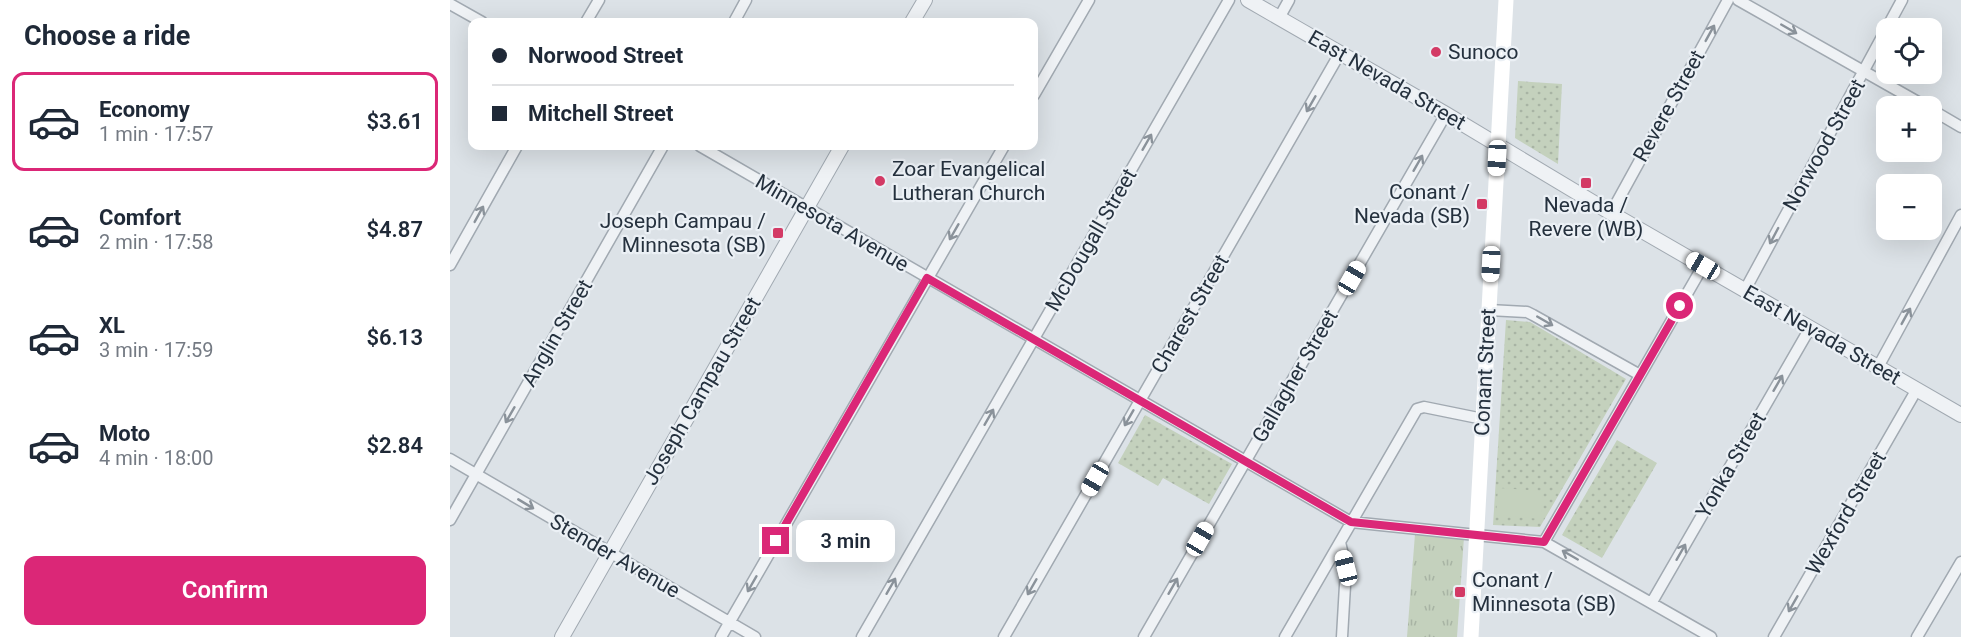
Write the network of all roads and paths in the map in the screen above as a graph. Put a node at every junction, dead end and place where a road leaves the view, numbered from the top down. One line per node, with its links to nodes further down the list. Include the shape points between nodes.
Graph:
1 (599, 0): 14 (street)
2 (746, 0): 15 (street)
3 (925, 0): 16 (street)
4 (1089, 0): 20 (street)
5 (1229, 0): 40 (street, McDougall Street, one-way to 5)
6 (1248, 0): 17 (street, East Nevada Street)
7 (1289, 0): 17 (street)
8 (1506, 0): 25 (main road, Conant Street)
9 (1728, 0): 32 (street, Revere Street, one-way to 9)
10 (1738, 0): 19 (street, one-way to 19)
11 (1902, 0): 19 (street, Norwood Street)
12 (453, 6): 13 (street)
13 (475, 18)
14 (588, 18)
15 (736, 18)
16 (914, 18)
17 (1279, 18): 18 (street, East Nevada Street)
18 (1340, 53): 22 (street, East Nevada Street); 44 (street, Charest Street, one-way to 44)
19 (1864, 71): 21 (street); 37 (street, Norwood Street, one-way to 37)
20 (1038, 88)
21 (1908, 96)
22 (1446, 114): 25 (street, East Nevada Street); 48 (street, Gallagher Street, one-way to 22)
23 (1942, 116): 24 (street)
24 (1961, 127)
25 (1497, 145): 32 (street, East Nevada Street); 38 (main road, Conant Street)
26 (515, 150): 34 (street, one-way to 26)
27 (661, 150): 49 (street, Anglin Street, one-way to 49)
28 (707, 150): 31 (street, Minnesota Avenue)
29 (840, 150): 31 (street, Joseph Campau Street)
30 (1002, 150): 36 (street, one-way to 36)
31 (806, 208): 36 (street, Minnesota Avenue); 55 (street, Joseph Campau Street)
32 (1611, 213): 35 (street, East Nevada Street)
33 (1961, 215): 41 (street, one-way to 33)
34 (450, 265)
35 (1703, 266): 37 (street, East Nevada Street); 42 (street)
36 (927, 278): 40 (street, Minnesota Avenue); 58 (street, one-way to 58)
37 (1745, 290): 39 (street, East Nevada Street)
38 (1489, 310): 42 (street, one-way to 42, via 1527,312); 46 (main road, Conant Street)
39 (1810, 328): 41 (street, East Nevada Street); 57 (street, Yonka Street, one-way to 39)
40 (1034, 339): 44 (street, Minnesota Avenue); 62 (street, McDougall Street, one-way to 40)
41 (1878, 367): 43 (street, East Nevada Street)
42 (1640, 375): 54 (street)
43 (1917, 389): 45 (street, East Nevada Street); 69 (street, Wexford Street, one-way to 69)
44 (1140, 399): 48 (street, Minnesota Avenue); 63 (street, Charest Street, one-way to 63)
45 (1961, 415)
46 (1483, 418): 51 (street, via 1417,409); 52 (main road, Conant Street)
47 (450, 459): 49 (street, Stender Avenue)
48 (1246, 461): 51 (street, Minnesota Avenue); 64 (street, Gallagher Street, one-way to 48)
49 (476, 474): 50 (street, Anglin Street); 55 (street, Stender Avenue, one-way to 55)
50 (450, 520)
51 (1351, 522): 52 (street); 53 (street)
52 (1476, 534): 54 (street); 67 (main road, Conant Street)
53 (1340, 542): 65 (street); 66 (street, via 1346,568)
54 (1544, 542): 57 (street, one-way to 54)
55 (610, 553): 58 (street, Stender Avenue); 59 (street, Joseph Campau Street)
56 (1961, 562): 70 (street)
57 (1652, 602): 68 (street)
58 (730, 622): 60 (street); 61 (street, Stender Avenue)
59 (562, 637)
60 (721, 637)
61 (755, 637)
62 (862, 637)
63 (1004, 637)
64 (1144, 637)
65 (1285, 637)
66 (1342, 637)
67 (1471, 637)
68 (1711, 637)
69 (1774, 637)
70 (1917, 637)

